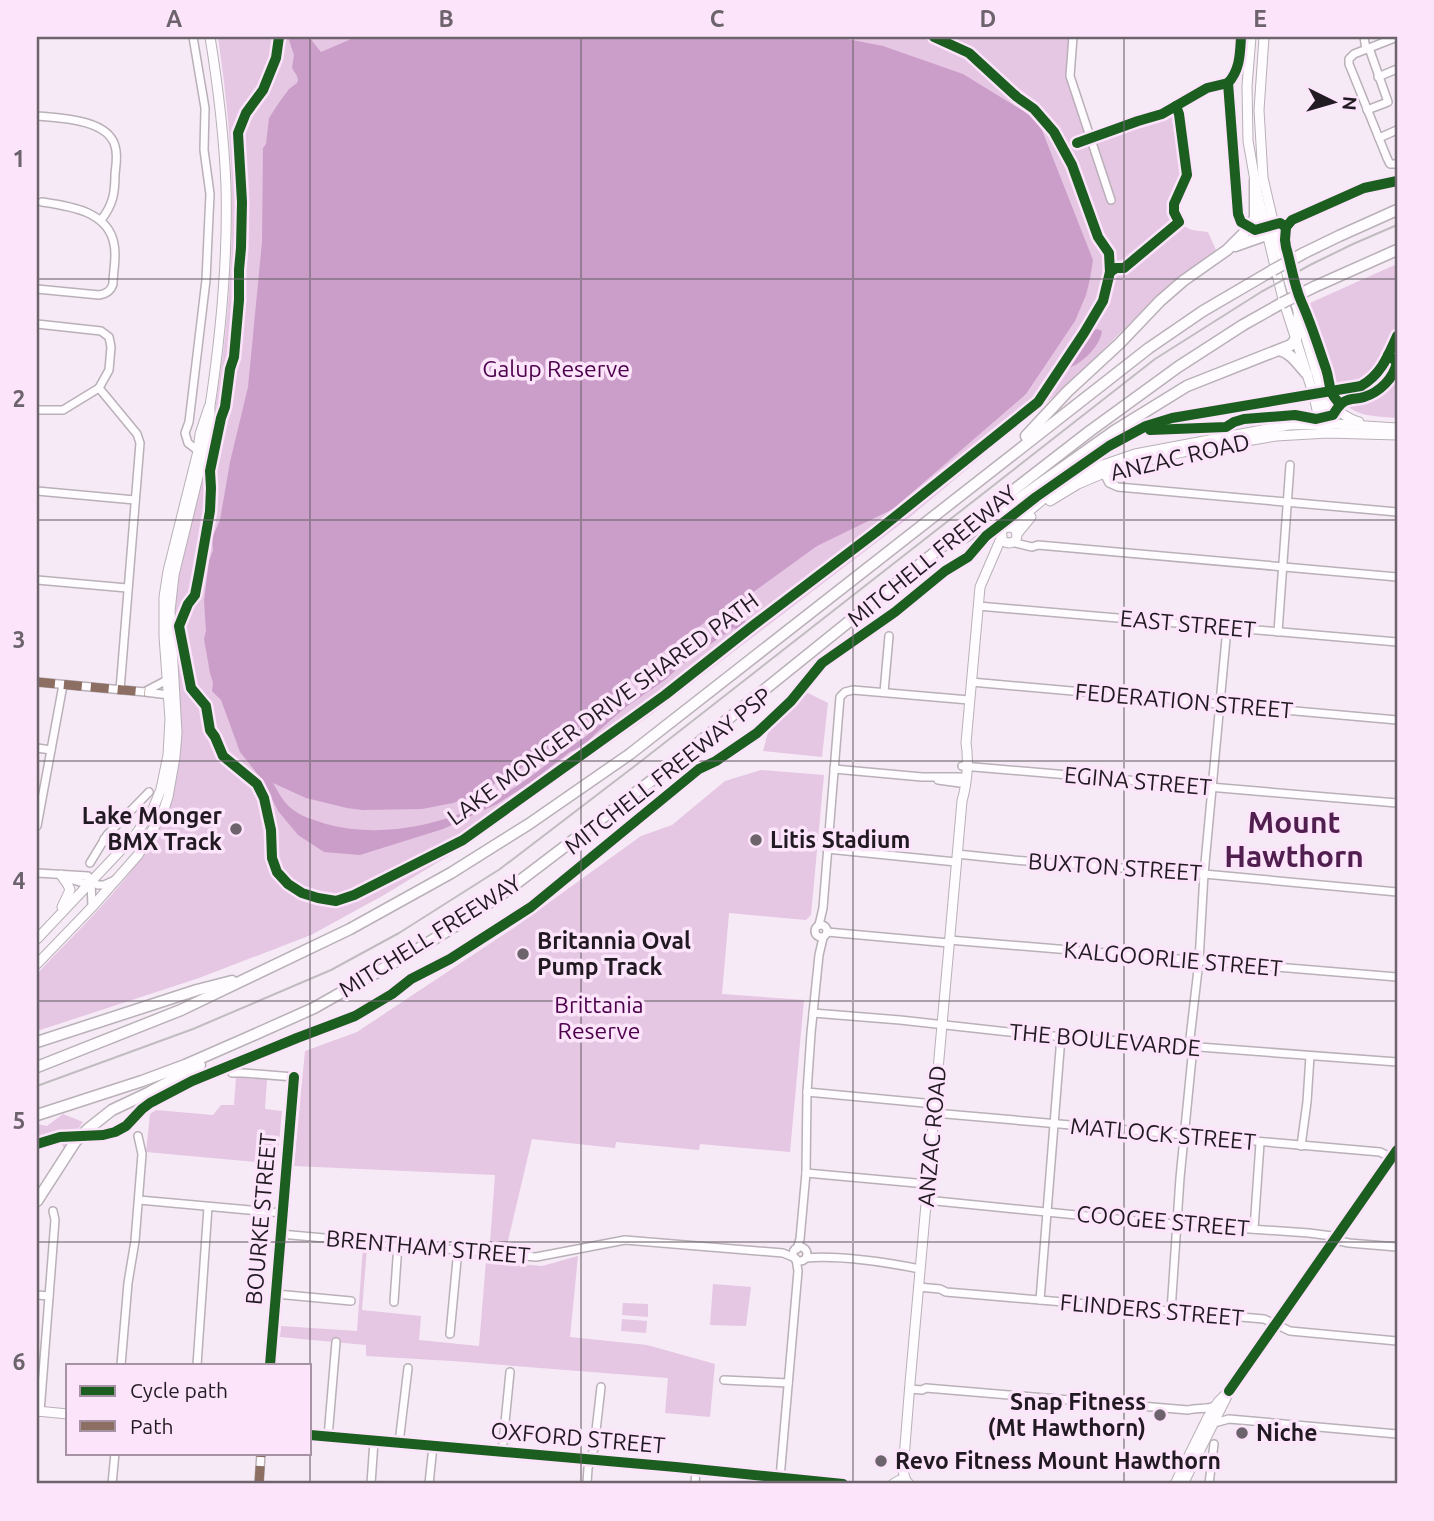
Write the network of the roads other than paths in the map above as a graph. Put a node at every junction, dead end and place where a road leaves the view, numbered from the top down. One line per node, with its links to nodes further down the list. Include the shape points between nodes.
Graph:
1 (193, 37): 39 (street, via 205,108 210,194 206,280 185,433 188,443)
2 (210, 37): 39 (main road, via 222,128 226,236 222,321 210,419)
3 (1073, 37): 17 (street, via 1070,76)
4 (1251, 37): 16 (main road, via 1248,141)
5 (1264, 37): 21 (main road, via 1260,139)
6 (1364, 37): 8 (street)
7 (1397, 37): 8 (street)
8 (1367, 49): 10 (street); 11 (street, via 1349,58 1349,64)
9 (1397, 69): 10 (street)
10 (1378, 77): 11 (street, via 1388,102)
11 (1367, 110): 14 (street)
12 (37, 116): 20 (street, via 81,121 112,138 115,192)
13 (1397, 130): 14 (street)
14 (1379, 138): 15 (street, via 1390,164)
15 (1397, 164)
16 (1255, 181): 21 (main road); 22 (highway, via 1255,218)
17 (1111, 200)
18 (42, 202): 20 (street)
19 (1397, 210): 40 (highway, MITCHELL FREEWAY, bridge, via 1304,253 1203,312)
20 (101, 220): 24 (street, via 115,249 113,284 108,292)
21 (1271, 233): 22 (highway); 25 (main road); 27 (main road)
22 (1227, 250): 40 (highway, via 1160,301)
23 (1397, 250): 52 (highway, MITCHELL FREEWAY, bridge, via 1269,310 1178,367)
24 (37, 289)
25 (1298, 311): 27 (highway); 31 (main road)
26 (37, 324): 30 (street, via 107,335 109,370)
27 (1296, 339): 28 (highway); 29 (main road)
28 (1279, 350): 29 (highway); 52 (highway, via 1187,386 1140,414)
29 (1307, 374): 31 (main road)
30 (99, 388): 33 (street, via 62,410); 44 (street, via 139,438)
31 (1320, 392): 32 (main road); 35 (main road, via 1343,415); 37 (main road)
32 (1317, 407): 34 (main road, via 1309,417); 37 (main road)
33 (37, 410)
34 (1289, 425): 37 (main road, ANZAC ROAD); 42 (main road, ANZAC ROAD, via 1135,454)
35 (1371, 426): 36 (main road); 37 (main road)
36 (1397, 428)
37 (1324, 429): 38 (main road); 42 (main road, ANZAC ROAD)
38 (1397, 436)
39 (200, 452): 58 (main road, via 164,597); 87 (main road, via 170,611 177,733 171,787 153,831)
40 (1006, 459): 97 (highway, MITCHELL FREEWAY, via 629,754 562,801 397,904)
41 (1290, 464): 45 (street)
42 (1102, 469): 45 (street, via 1109,483 1118,487); 47 (main road, ANZAC ROAD, via 1046,496)
43 (37, 491): 44 (street)
44 (135, 500): 51 (street)
45 (1288, 502): 46 (street); 48 (street)
46 (1397, 512)
47 (1011, 537): 48 (street, via 1038,545); 53 (main road, ANZAC ROAD, via 996,551 982,579)
48 (1283, 568): 49 (street); 55 (street)
49 (1397, 578)
50 (37, 580): 51 (street)
51 (127, 588): 62 (street)
52 (883, 595): 101 (highway, MITCHELL FREEWAY, via 505,892 423,946 314,1007)
53 (978, 606): 54 (street, EAST STREET); 60 (main road, ANZAC ROAD)
54 (1227, 628): 55 (street, EAST STREET); 67 (street)
55 (1278, 632): 57 (street, EAST STREET)
56 (889, 636): 64 (street)
57 (1397, 642)
58 (167, 680): 63 (street); 65 (main road)
59 (37, 682): 61 (street)
60 (971, 682): 66 (main road, ANZAC ROAD); 67 (street, FEDERATION STREET)
61 (63, 685): 62 (street); 70 (street)
62 (120, 690): 63 (street)
63 (145, 691): 65 (street)
64 (884, 692): 66 (street); 72 (street, via 853,690 840,697)
65 (169, 695): 81 (main road, via 170,736 158,799)
66 (969, 700): 71 (main road, ANZAC ROAD)
67 (1219, 704): 68 (street, FEDERATION STREET); 74 (street)
68 (1397, 720)
69 (37, 748): 70 (street)
70 (51, 750): 78 (street)
71 (964, 766): 73 (main road, ANZAC ROAD); 74 (street, EGINA STREET); 76 (main road, ANZAC ROAD)
72 (834, 769): 73 (street); 80 (street)
73 (961, 780): 76 (main road, ANZAC ROAD)
74 (1213, 788): 77 (street, EGINA STREET); 85 (street)
75 (149, 792): 79 (street)
76 (962, 801): 82 (main road, ANZAC ROAD)
77 (1397, 803)
78 (37, 826)
79 (104, 839): 81 (street); 83 (street)
80 (827, 849): 82 (street, BUXTON STREET); 92 (street)
81 (119, 852): 88 (main road)
82 (957, 858): 85 (street, BUXTON STREET); 94 (main road, ANZAC ROAD)
83 (90, 863)
84 (37, 873): 86 (street)
85 (1204, 874): 89 (street, BUXTON STREET); 95 (street)
86 (64, 876): 88 (street, via 88,876); 91 (main road, via 70,892)
87 (117, 879): 88 (street, via 104,885); 90 (main road)
88 (91, 882): 90 (street); 91 (main road)
89 (1397, 892)
90 (92, 907): 96 (main road)
91 (49, 925): 93 (main road)
92 (822, 932): 94 (street, KALGOORLIE STREET); 99 (street)
93 (37, 939)
94 (949, 941): 95 (street, KALGOORLIE STREET); 100 (main road, ANZAC ROAD)
95 (1199, 961): 98 (street, KALGOORLIE STREET); 104 (street)
96 (37, 964)
97 (259, 974): 103 (highway); 107 (highway, MITCHELL FREEWAY)
98 (1397, 977)
99 (813, 1013): 100 (street, THE BOULEVARDE); 109 (street)
100 (942, 1025): 102 (street, THE BOULEVARDE); 110 (main road, ANZAC ROAD)
101 (249, 1037): 111 (highway, MITCHELL FREEWAY, via 142,1081); 122 (highway, via 112,1110 75,1142)
102 (1061, 1037): 104 (street, THE BOULEVARDE); 112 (street)
103 (37, 1042)
104 (1191, 1047): 105 (street, THE BOULEVARDE); 114 (street)
105 (1310, 1056): 106 (street, THE BOULEVARDE); 116 (street)
106 (1397, 1062)
107 (37, 1068)
108 (232, 1073): 126 (street, BOURKE STREET, via 294,1077)
109 (807, 1092): 110 (street, MATLOCK STREET); 118 (street)
110 (934, 1109): 112 (street, MATLOCK STREET); 119 (main road, ANZAC ROAD)
111 (37, 1115)
112 (1054, 1124): 114 (street, MATLOCK STREET); 125 (street)
113 (138, 1136): 120 (street, via 142,1154)
114 (1185, 1136): 115 (street, MATLOCK STREET); 127 (street)
115 (1260, 1143): 116 (street, MATLOCK STREET); 128 (street)
116 (1301, 1146): 117 (street, MATLOCK STREET)
117 (1395, 1154): 130 (main road)
118 (806, 1173): 119 (street); 134 (street)
119 (927, 1184): 121 (main road, ANZAC ROAD)
120 (139, 1200): 123 (street); 148 (street)
121 (926, 1200): 125 (street, COOGEE STREET); 135 (main road, ANZAC ROAD)
122 (37, 1201)
123 (208, 1207): 126 (street); 149 (street)
124 (53, 1211): 139 (street)
125 (1047, 1211): 127 (street, COOGEE STREET); 140 (street)
126 (282, 1213): 129 (street, BOURKE STREET)
127 (1177, 1223): 128 (street, COOGEE STREET); 143 (street)
128 (1254, 1229): 130 (street, COOGEE STREET)
129 (280, 1234): 131 (street, BRENTHAM STREET); 137 (street, BOURKE STREET)
130 (1336, 1239): 132 (street, COOGEE STREET); 144 (main road)
131 (398, 1244): 133 (street, BRENTHAM STREET); 142 (street)
132 (1397, 1247)
133 (458, 1249): 134 (street, BRENTHAM STREET, via 536,1257 625,1240); 145 (street)
134 (800, 1254): 135 (street, BRENTHAM STREET); 154 (street)
135 (920, 1266): 136 (main road, ANZAC ROAD)
136 (918, 1289): 140 (street, FLINDERS STREET); 155 (main road, ANZAC ROAD)
137 (276, 1294): 141 (street); 150 (street, BOURKE STREET)
138 (37, 1295): 139 (street)
139 (50, 1296): 159 (street)
140 (1040, 1300): 143 (street, FLINDERS STREET)
141 (351, 1301)
142 (394, 1302)
143 (1171, 1311): 144 (street, FLINDERS STREET, via 1264,1319)
144 (1276, 1325): 146 (street, FLINDERS STREET, via 1290,1331); 157 (main road)
145 (450, 1334)
146 (1397, 1341)
147 (336, 1342): 165 (street)
148 (121, 1364)
149 (197, 1364)
150 (270, 1364)
151 (408, 1368): 167 (street)
152 (510, 1372): 170 (street)
153 (724, 1380): 154 (street)
154 (788, 1383): 175 (street)
155 (909, 1386): 158 (street); 177 (main road, ANZAC ROAD)
156 (601, 1387): 173 (street)
157 (1218, 1409): 158 (street); 161 (street); 162 (main road)
158 (1188, 1410): 162 (street)
159 (39, 1412): 160 (main road)
160 (66, 1414)
161 (1229, 1419): 162 (street); 163 (street)
162 (1211, 1420): 185 (main road); 186 (main road)
163 (1397, 1434)
164 (312, 1435): 165 (main road, OXFORD STREET)
165 (328, 1437): 166 (main road, OXFORD STREET)
166 (374, 1441): 167 (main road, OXFORD STREET); 180 (street)
167 (399, 1443): 169 (main road, OXFORD STREET)
168 (1214, 1444): 187 (street)
169 (433, 1446): 170 (main road, OXFORD STREET); 181 (street)
170 (502, 1453): 173 (main road, OXFORD STREET)
171 (115, 1454): 178 (street)
172 (261, 1454): 179 (street)
173 (591, 1460): 174 (main road, OXFORD STREET); 182 (street)
174 (696, 1469): 175 (main road, OXFORD STREET); 183 (street)
175 (780, 1478): 176 (main road, OXFORD STREET)
176 (796, 1482): 184 (main road, OXFORD STREET)
177 (901, 1483)
178 (112, 1484)
179 (259, 1484)
180 (371, 1484)
181 (429, 1484)
182 (587, 1484)
183 (695, 1484)
184 (844, 1484)
185 (1175, 1484)
186 (1183, 1484)
187 (1209, 1484)

